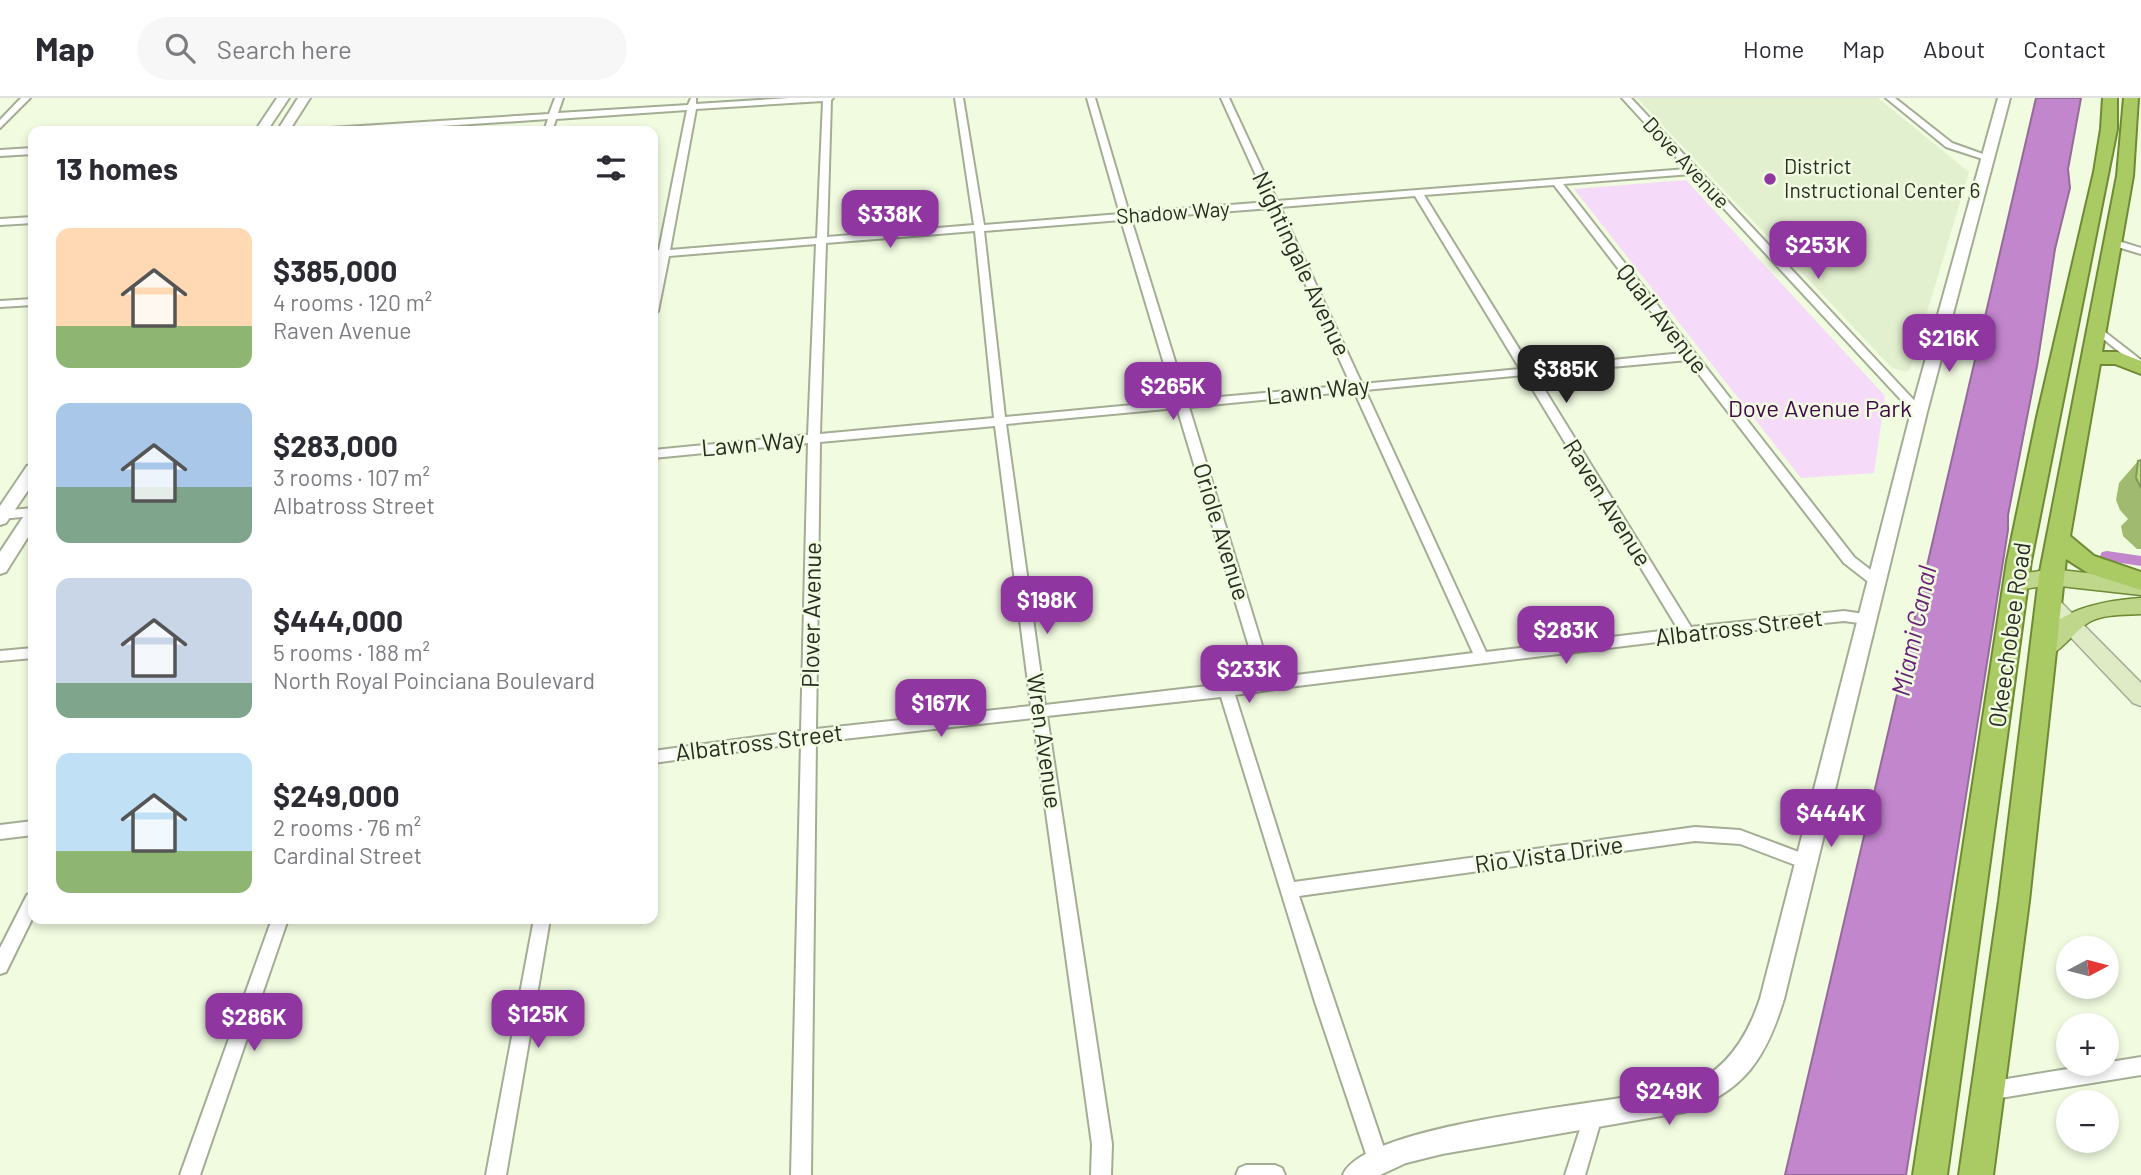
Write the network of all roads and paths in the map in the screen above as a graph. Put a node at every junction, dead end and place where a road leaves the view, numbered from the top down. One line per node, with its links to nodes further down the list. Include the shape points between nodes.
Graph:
1 (26, 98): 16 (street)
2 (283, 98): 17 (street)
3 (304, 98): 18 (street)
4 (559, 98): 15 (street)
5 (828, 98): 14 (street); 36 (street, Plover Avenue)
6 (959, 98): 35 (street, Wren Avenue)
7 (1091, 98): 31 (street, Oriole Avenue)
8 (1226, 98): 30 (street, Nightingale Avenue)
9 (1626, 98): 27 (street, Dove Avenue)
10 (1891, 98): 23 (street)
11 (2004, 98): 26 (street)
12 (2110, 98): 21 (highway, Okeechobee Road)
13 (2134, 101): 22 (highway, Okeechobee Road)
14 (692, 103): 15 (street); 39 (street)
15 (553, 117): 19 (street); 20 (street)
16 (0, 125)
17 (264, 126)
18 (286, 126)
19 (410, 126)
20 (550, 126)
21 (2109, 130): 22 (highway); 32 (highway, Okeechobee Road)
22 (2130, 142): 37 (highway, Okeechobee Road)
23 (1949, 145): 26 (street); 26 (street)
24 (28, 151): 25 (street)
25 (0, 153)
26 (1987, 165): 50 (street)
27 (1694, 171): 28 (street, Shadow Way); 50 (street, Dove Avenue)
28 (1557, 183): 29 (street, Shadow Way); 44 (street, Quail Avenue)
29 (1418, 193): 30 (street, Shadow Way); 47 (street, Raven Avenue)
30 (1274, 205): 31 (street, Shadow Way); 48 (street, Nightingale Avenue)
31 (1125, 216): 35 (street, Shadow Way); 49 (street, Oriole Avenue)
32 (2092, 217): 37 (highway); 40 (highway, Okeechobee Road)
33 (28, 220): 34 (street)
34 (0, 222)
35 (979, 226): 36 (street, Shadow Way); 51 (street, Wren Avenue)
36 (822, 240): 39 (street, Shadow Way); 52 (street, Plover Avenue)
37 (2112, 242): 38 (street); 43 (highway, Okeechobee Road)
38 (2141, 251)
39 (658, 253)
40 (2074, 299): 43 (highway); 60 (highway, Okeechobee Road)
41 (28, 302): 42 (street)
42 (0, 304)
43 (2096, 328): 45 (highway, Okeechobee Road); 46 (street)
44 (1690, 356): 47 (street, Lawn Way); 61 (street, Quail Avenue, via 1849,560)
45 (2090, 358): 46 (highway, via 2118,358); 58 (highway, Okeechobee Road)
46 (2141, 367)
47 (1527, 373): 48 (street, Lawn Way); 67 (street, Raven Avenue)
48 (1357, 387): 49 (street, Lawn Way); 71 (street, Nightingale Avenue)
49 (1182, 405): 51 (street, Lawn Way); 72 (street, Oriole Avenue)
50 (1919, 412): 61 (street)
51 (1000, 422): 52 (street, Lawn Way); 75 (street, Wren Avenue)
52 (814, 438): 53 (street, Lawn Way); 76 (street, Plover Avenue)
53 (658, 454)
54 (28, 477): 56 (street)
55 (28, 514): 56 (street)
56 (1, 515)
57 (28, 522): 59 (street)
58 (2058, 538): 60 (highway, Okeechobee Road); 62 (highway, via 2095,568)
59 (0, 566)
60 (2033, 580): 63 (main road); 66 (main road); 68 (highway, Okeechobee Road); 98 (highway, Okeechobee Road)
61 (1876, 581): 65 (street)
62 (2141, 581)
63 (2141, 587)
64 (2141, 606): 66 (main road, via 2083,613)
65 (1866, 619): 67 (street, Albatross Street, via 1834,616); 80 (street)
66 (2069, 622): 68 (main road); 74 (main road)
67 (1688, 634): 71 (street, Albatross Street)
68 (2042, 651): 87 (highway, Okeechobee Road)
69 (28, 653): 70 (street)
70 (0, 656)
71 (1482, 658): 72 (street, Albatross Street)
72 (1267, 684): 73 (street, Albatross Street)
73 (1226, 691): 75 (street, Albatross Street); 81 (street)
74 (2141, 697)
75 (1039, 711): 76 (street, Albatross Street); 93 (street, Wren Avenue, via 1102,1144)
76 (811, 736): 77 (street, Albatross Street); 92 (street, Plover Avenue)
77 (658, 756)
78 (28, 829): 79 (street)
79 (0, 832)
80 (1806, 862): 81 (street, Rio Vista Drive, via 1740,837 1695,834); 88 (street, via 1765,1022 1748,1055 1722,1081 1689,1098)
81 (1289, 890): 89 (street)
82 (28, 910): 85 (street)
83 (279, 924): 90 (street)
84 (541, 924): 91 (street)
85 (0, 966)
86 (2141, 1066): 87 (street)
87 (1987, 1091): 99 (highway, Okeechobee Road)
88 (1593, 1117): 89 (street, via 1426,1144); 97 (street)
89 (1378, 1160): 96 (street)
90 (190, 1175)
91 (496, 1175)
92 (801, 1175)
93 (1101, 1175)
94 (1246, 1175): 95 (street)
95 (1275, 1175)
96 (1356, 1175)
97 (1575, 1175)
98 (1930, 1175)
99 (1976, 1175)

